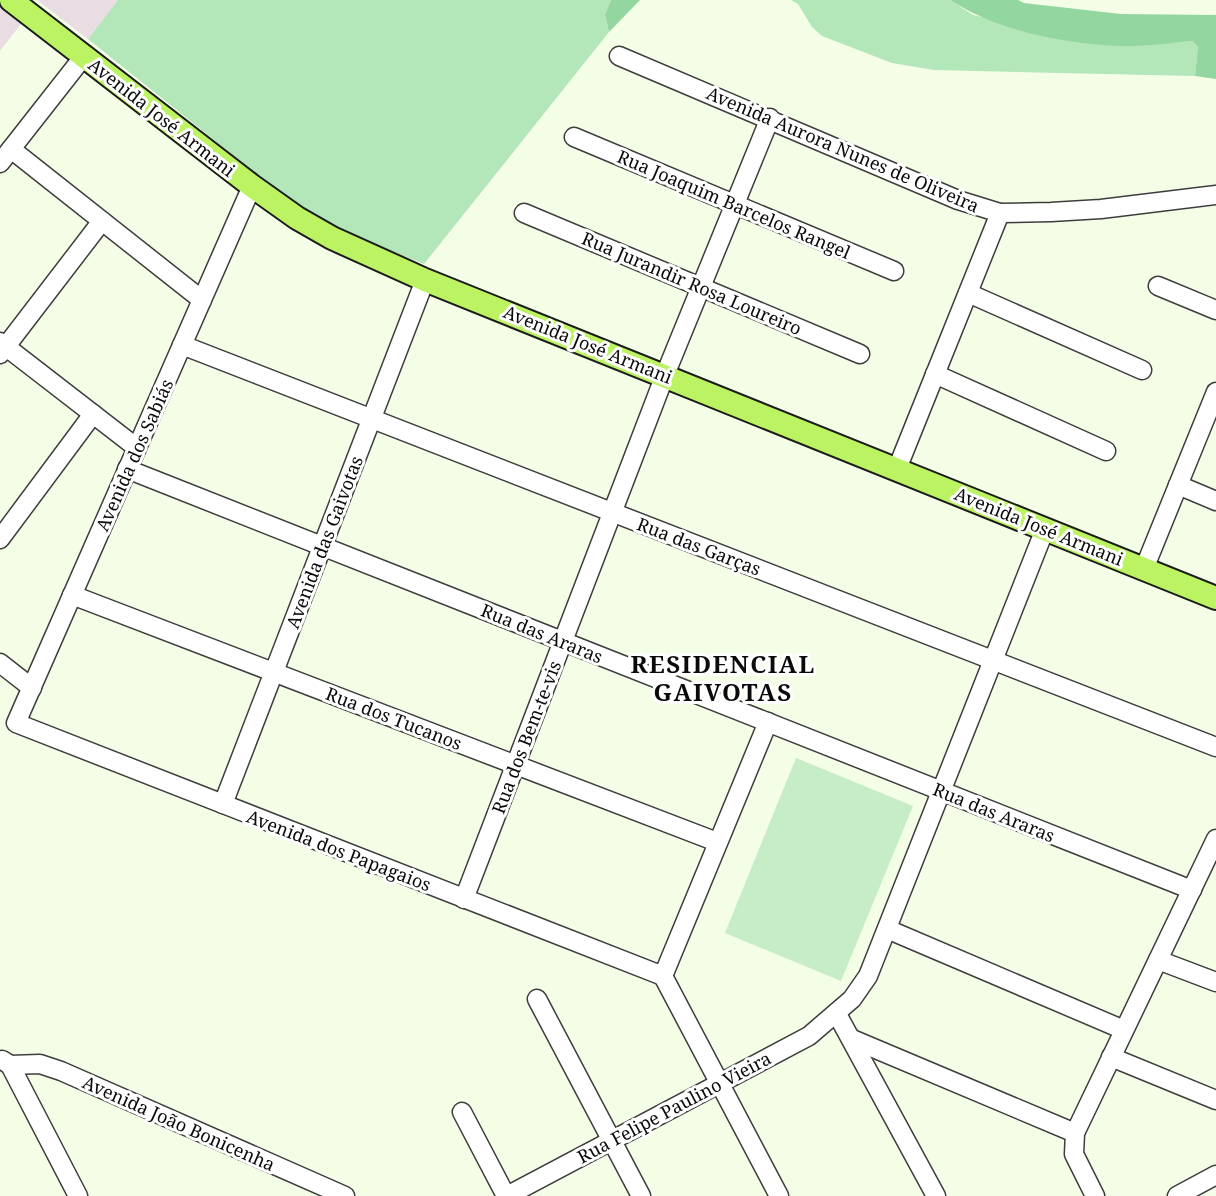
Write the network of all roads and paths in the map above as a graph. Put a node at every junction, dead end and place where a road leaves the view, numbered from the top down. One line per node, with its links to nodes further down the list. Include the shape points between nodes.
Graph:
1 (11, 0): 3 (main road, Avenida José Armani)
2 (619, 56): 4 (street, Avenida Aurora Nunes de Oliveira)
3 (84, 57): 6 (street); 8 (main road, Avenida José Armani)
4 (770, 118): 10 (street, Rua dos Bem-te-vis); 12 (street, Avenida Aurora Nunes de Oliveira, via 958,200)
5 (574, 137): 10 (street, Rua Joaquim Barcelos Rangel)
6 (11, 149): 7 (street); 13 (street)
7 (0, 163)
8 (252, 186): 15 (main road, Avenida José Armani, via 332,238); 19 (street, Avenida dos Sabiás)
9 (1216, 195): 12 (street, Avenida Aurora Nunes de Oliveira, via 1101,209)
10 (735, 205): 14 (street, Rua Joaquim Barcelos Rangel); 17 (street, Rua dos Bem-te-vis)
11 (524, 213): 17 (street, Rua Jurandir Rosa Loureiro)
12 (1000, 213): 18 (street)
13 (102, 221): 19 (street); 22 (street)
14 (894, 271)
15 (425, 279): 26 (main road, Avenida José Armani); 29 (street, Avenida das Gaivotas)
16 (1158, 286): 20 (street)
17 (701, 287): 23 (street, Rua Jurandir Rosa Loureiro); 26 (street, Rua dos Bem-te-vis)
18 (968, 293): 24 (street); 25 (street)
19 (202, 300): 21 (street, Avenida dos Sabiás)
20 (1216, 310)
21 (182, 345): 29 (street, Rua das Garças); 30 (street, Avenida dos Sabiás)
22 (2, 348): 28 (street)
23 (860, 354)
24 (1142, 370)
25 (935, 374): 31 (street); 32 (street)
26 (665, 375): 32 (main road, Avenida José Armani); 36 (street, Rua dos Bem-te-vis)
27 (1215, 396): 34 (street)
28 (93, 414): 30 (street); 38 (street)
29 (372, 418): 36 (street, Rua das Garças); 39 (street, Avenida das Gaivotas)
30 (137, 448): 33 (street, Avenida dos Sabiás)
31 (1106, 451)
32 (897, 469): 37 (main road, Avenida José Armani)
33 (127, 470): 39 (street, Rua das Araras); 41 (street, Avenida dos Sabiás)
34 (1178, 485): 35 (street); 40 (street)
35 (1216, 501)
36 (612, 512): 43 (street, Rua dos Bem-te-vis); 44 (street, Rua das Garças)
37 (1045, 529): 40 (main road, Avenida José Armani); 44 (street, Rua Felipe Paulino Vieira)
38 (0, 539)
39 (322, 546): 43 (street, Rua das Araras); 46 (street, Avenida das Gaivotas)
40 (1144, 569): 42 (main road, Avenida José Armani)
41 (72, 595): 46 (street, Rua dos Tucanos); 47 (street, Avenida dos Sabiás)
42 (1216, 598)
43 (563, 641): 48 (street, Rua das Araras); 51 (street, Rua dos Bem-te-vis)
44 (993, 661): 50 (street, Rua das Garças); 52 (street, Rua Felipe Paulino Vieira)
45 (0, 663): 47 (street)
46 (274, 672): 51 (street, Rua dos Tucanos); 53 (street, Avenida das Gaivotas)
47 (32, 687): 49 (street, Avenida dos Sabiás)
48 (768, 722): 52 (street, Rua das Araras); 54 (street)
49 (16, 723): 53 (street, Avenida dos Papagaios)
50 (1216, 747)
51 (516, 765): 54 (street, Rua dos Tucanos); 57 (street, Rua dos Bem-te-vis)
52 (941, 791): 56 (street, Rua das Araras); 58 (street, Rua Felipe Paulino Vieira)
53 (223, 804): 57 (street, Avenida dos Papagaios)
54 (717, 842): 60 (street)
55 (1215, 846): 56 (street)
56 (1192, 890): 59 (street)
57 (464, 898): 60 (street, Avenida dos Papagaios)
58 (887, 929): 63 (street, Rua Felipe Paulino Vieira, via 868,976); 64 (street)
59 (1158, 960): 61 (street); 64 (street)
60 (663, 976): 68 (street)
61 (1216, 982)
62 (537, 999): 72 (street)
63 (837, 1014): 65 (street); 68 (street, Rua Felipe Paulino Vieira, via 809,1036)
64 (1124, 1030): 66 (street)
65 (852, 1039): 71 (street); 79 (street)
66 (1111, 1058): 69 (street); 71 (street)
67 (5, 1061): 74 (street); 75 (street, Avenida João Bonicenha, via 40,1064 61,1071)
68 (720, 1083): 72 (street, Rua Felipe Paulino Vieira); 78 (street)
69 (1216, 1100)
70 (462, 1112): 76 (street)
71 (1075, 1133): 80 (street, via 1074,1154)
72 (612, 1140): 76 (street, Rua Felipe Paulino Vieira); 77 (street)
73 (1216, 1175): 81 (street)
74 (78, 1196)
75 (345, 1196)
76 (507, 1196)
77 (641, 1196)
78 (779, 1196)
79 (936, 1196)
80 (1095, 1196)
81 (1177, 1196)

